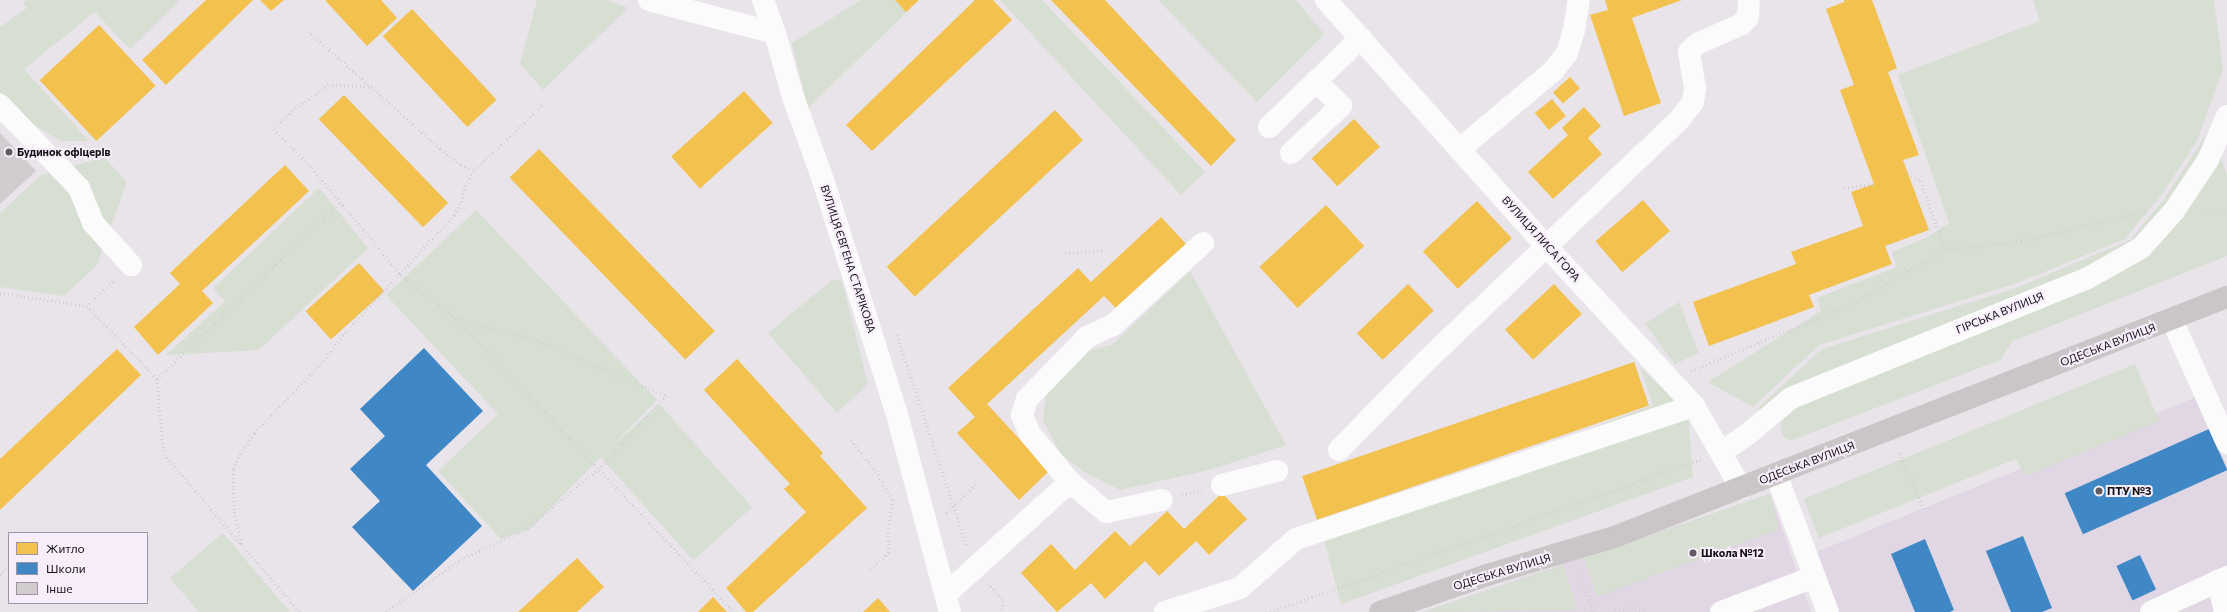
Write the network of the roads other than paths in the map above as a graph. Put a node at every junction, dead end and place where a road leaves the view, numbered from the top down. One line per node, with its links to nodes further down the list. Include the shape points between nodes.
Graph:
1 (649, 0): 6 (street)
2 (762, 0): 6 (street, ВУЛИЦЯ ЄВГЕНА СТАРІКОВА)
3 (1326, 0): 7 (street, ВУЛИЦЯ ЛИСА ГОРА)
4 (1579, 0): 12 (street, via 1567,53 1553,71)
5 (1749, 0): 15 (street, via 1748,17 1742,24 1697,44 1689,52 1695,89 1693,102 1679,120)
6 (775, 33): 31 (street, ВУЛИЦЯ ЄВГЕНА СТАРІКОВА, via 793,97 823,180 896,410)
7 (1361, 38): 8 (street); 12 (street, ВУЛИЦЯ ЛИСА ГОРА)
8 (1316, 81): 11 (street); 13 (street, via 1340,106)
9 (0, 105): 16 (street, via 79,188 93,223)
10 (2227, 116): 22 (street, ГІРСЬКА ВУЛИЦЯ, via 2208,160 2174,211 2141,248 2086,279 1791,398)
11 (1268, 127)
12 (1461, 148): 15 (street, ВУЛИЦЯ ЛИСА ГОРА)
13 (1291, 152)
14 (1203, 243): 25 (street, via 1113,325 1087,337 1027,399 1022,415 1030,434)
15 (1547, 247): 19 (street, ВУЛИЦЯ ЛИСА ГОРА); 21 (street, via 1426,361)
16 (131, 265)
17 (2227, 297): 18 (main road, ОДЕСЬКА ВУЛИЦЯ)
18 (2172, 320): 20 (street); 24 (main road, ОДЕСЬКА ВУЛИЦЯ)
19 (1694, 406): 22 (street, ВУЛИЦЯ ЛИСА ГОРА); 32 (street, via 1296,539 1240,588)
20 (2227, 443)
21 (1339, 450)
22 (1722, 452): 27 (street, ВУЛИЦЯ ЛИСА ГОРА)
23 (1276, 471): 26 (street)
24 (1776, 474): 27 (main road, ОДЕСЬКА ВУЛИЦЯ); 29 (street)
25 (1070, 482): 28 (street, via 1106,512); 31 (street, via 974,568)
26 (1222, 485)
27 (1741, 488): 33 (main road, ОДЕСЬКА ВУЛИЦЯ, via 1617,536)
28 (1162, 500)
29 (1814, 577): 34 (street); 35 (street)
30 (2223, 579): 36 (street); 37 (street)
31 (948, 603)
32 (1165, 612)
33 (1380, 612)
34 (1721, 612)
35 (1828, 612)
36 (2151, 612)
37 (2225, 612)

